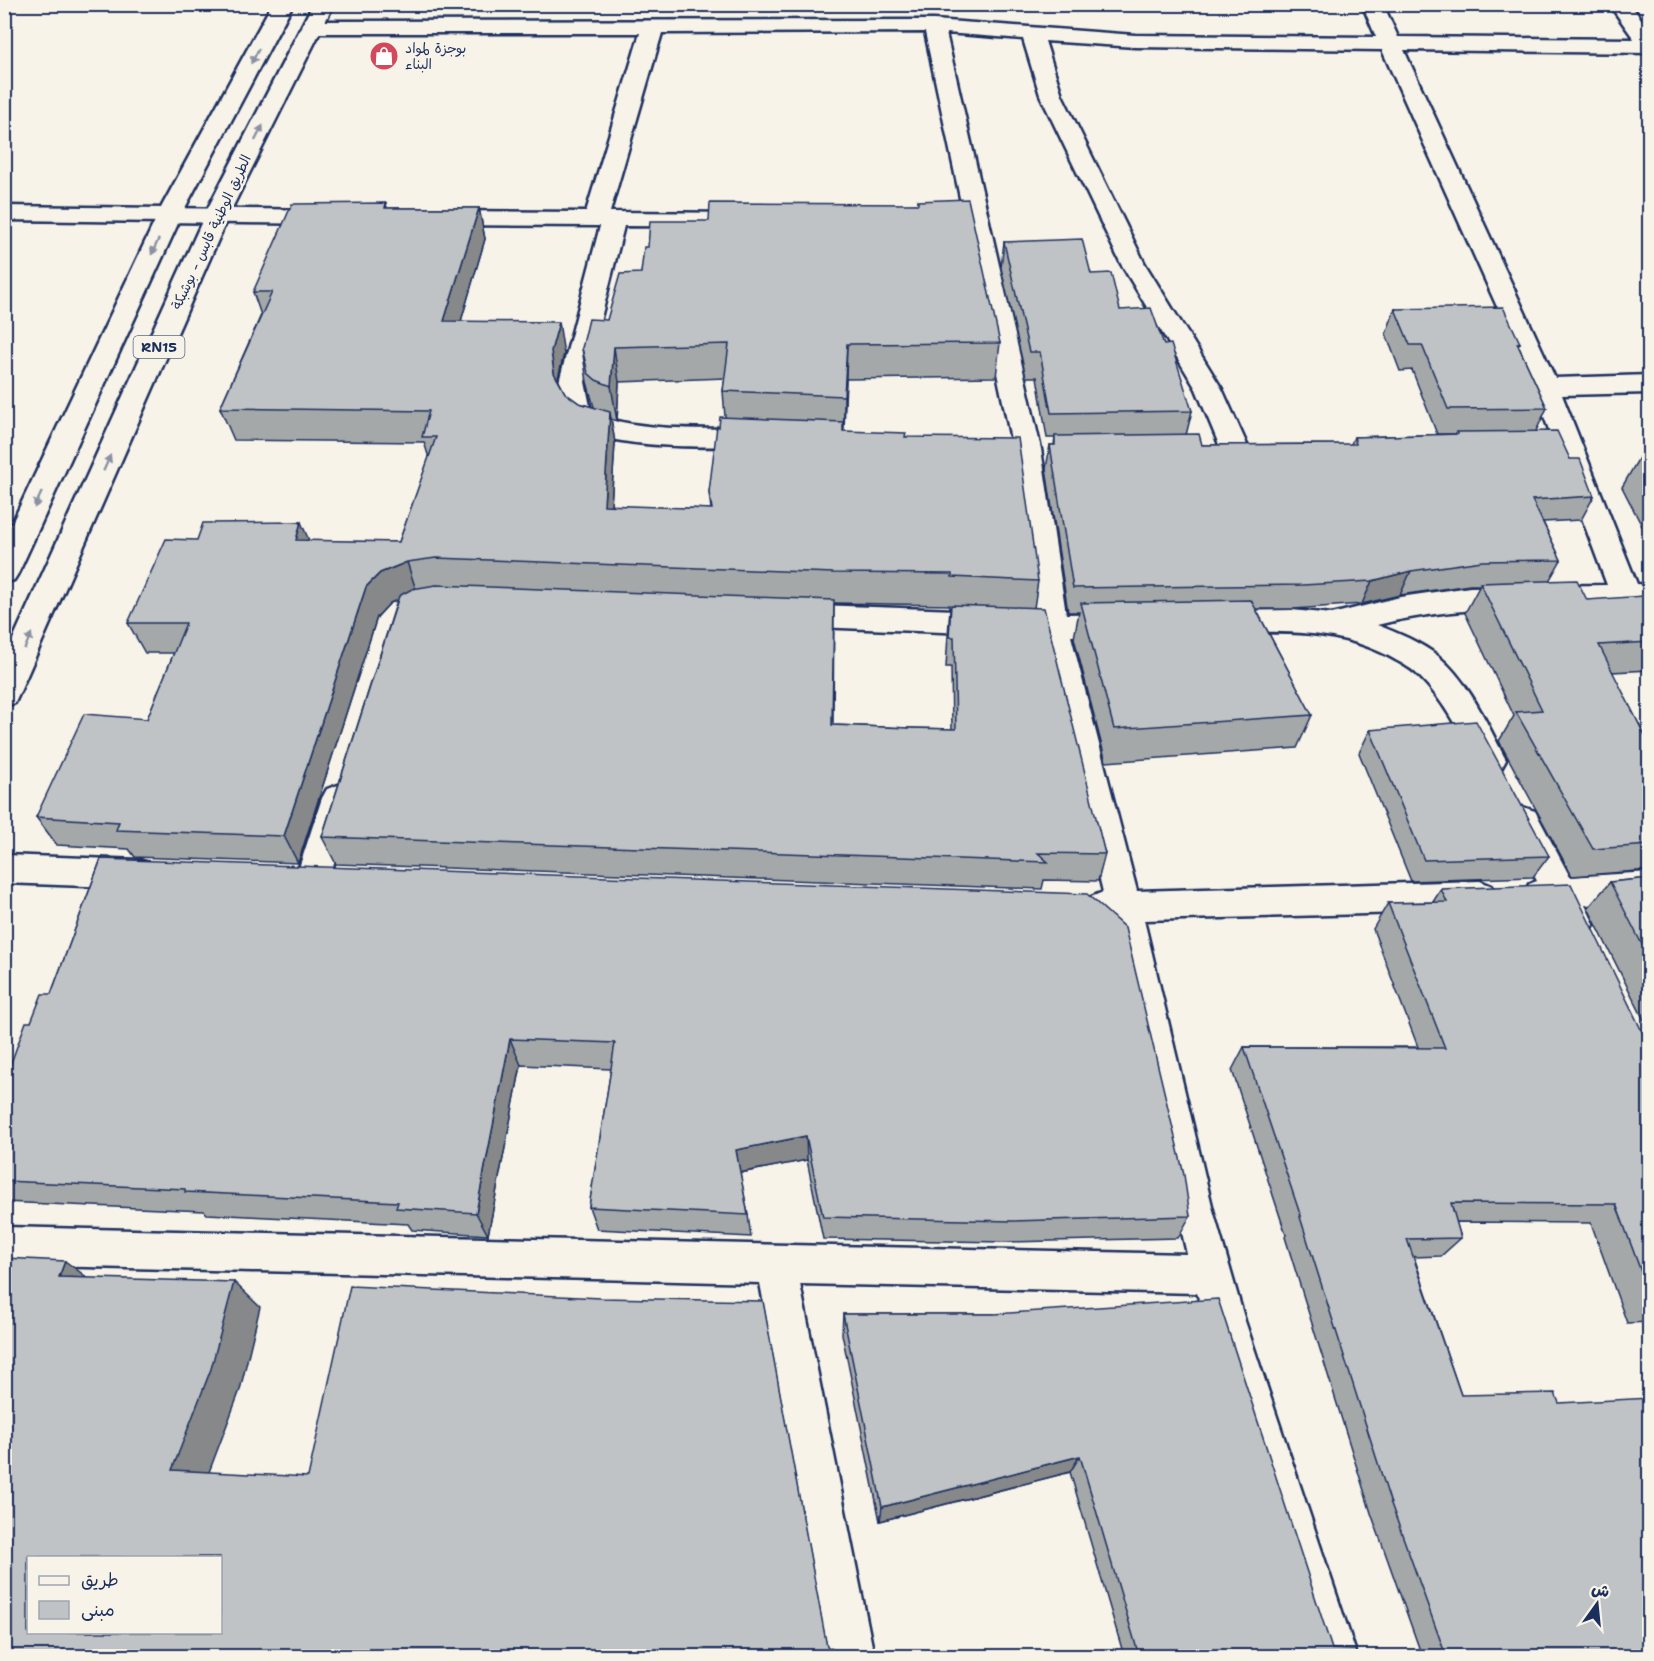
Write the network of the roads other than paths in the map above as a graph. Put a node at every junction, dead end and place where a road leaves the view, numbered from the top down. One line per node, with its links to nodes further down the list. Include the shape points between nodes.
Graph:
1 (283, 4): 14 (street, RN15, one-way to 14)
2 (785, 4): 7 (street)
3 (1372, 4): 10 (street)
4 (1619, 4): 11 (street)
5 (318, 16): 6 (street); 13 (street, الطريق الوطنية قابس - بوشبكة / RN15, one-way to 5)
6 (653, 26): 7 (street); 17 (street)
7 (784, 26): 8 (street)
8 (934, 26): 9 (street); 29 (street, via 965,221 1027,449)
9 (1032, 33): 10 (street, via 1135,41); 22 (street, via 1051,95 1133,264 1209,389)
10 (1392, 45): 11 (street); 20 (street)
11 (1649, 46)
12 (4, 213): 14 (street)
13 (217, 216): 14 (street); 15 (street); 31 (street, الطريق الوطنية قابس - بوشبكة / RN15, one-way to 13)
14 (169, 217): 23 (street, RN15, one-way to 23)
15 (347, 217)
16 (418, 218): 17 (street)
17 (605, 219): 18 (street); 21 (street, via 572,382 580,417 592,426 615,432)
18 (778, 220)
19 (1650, 384): 20 (street)
20 (1546, 387): 24 (street, via 1556,444)
21 (782, 439)
22 (1235, 447)
23 (7, 562)
24 (1638, 595): 28 (street, via 1470,598 1400,608); 30 (street)
25 (767, 614): 29 (street)
26 (1192, 622): 28 (street)
27 (1146, 623): 29 (street)
28 (1337, 624): 39 (street, via 1395,644 1429,666 1458,700)
29 (1053, 625): 41 (street)
30 (1650, 641)
31 (4, 694)
32 (348, 766): 36 (street)
33 (4, 869): 34 (street)
34 (170, 875)
35 (277, 879): 36 (street)
36 (312, 880): 37 (street)
37 (348, 881)
38 (1650, 886): 39 (street)
39 (1562, 893): 41 (street); 42 (street)
40 (1076, 906): 41 (street)
41 (1124, 908): 45 (street)
42 (1591, 955)
43 (4, 1246): 44 (street)
44 (776, 1264): 45 (street); 46 (street)
45 (1212, 1274): 47 (street)
46 (851, 1656)
47 (1335, 1656)

